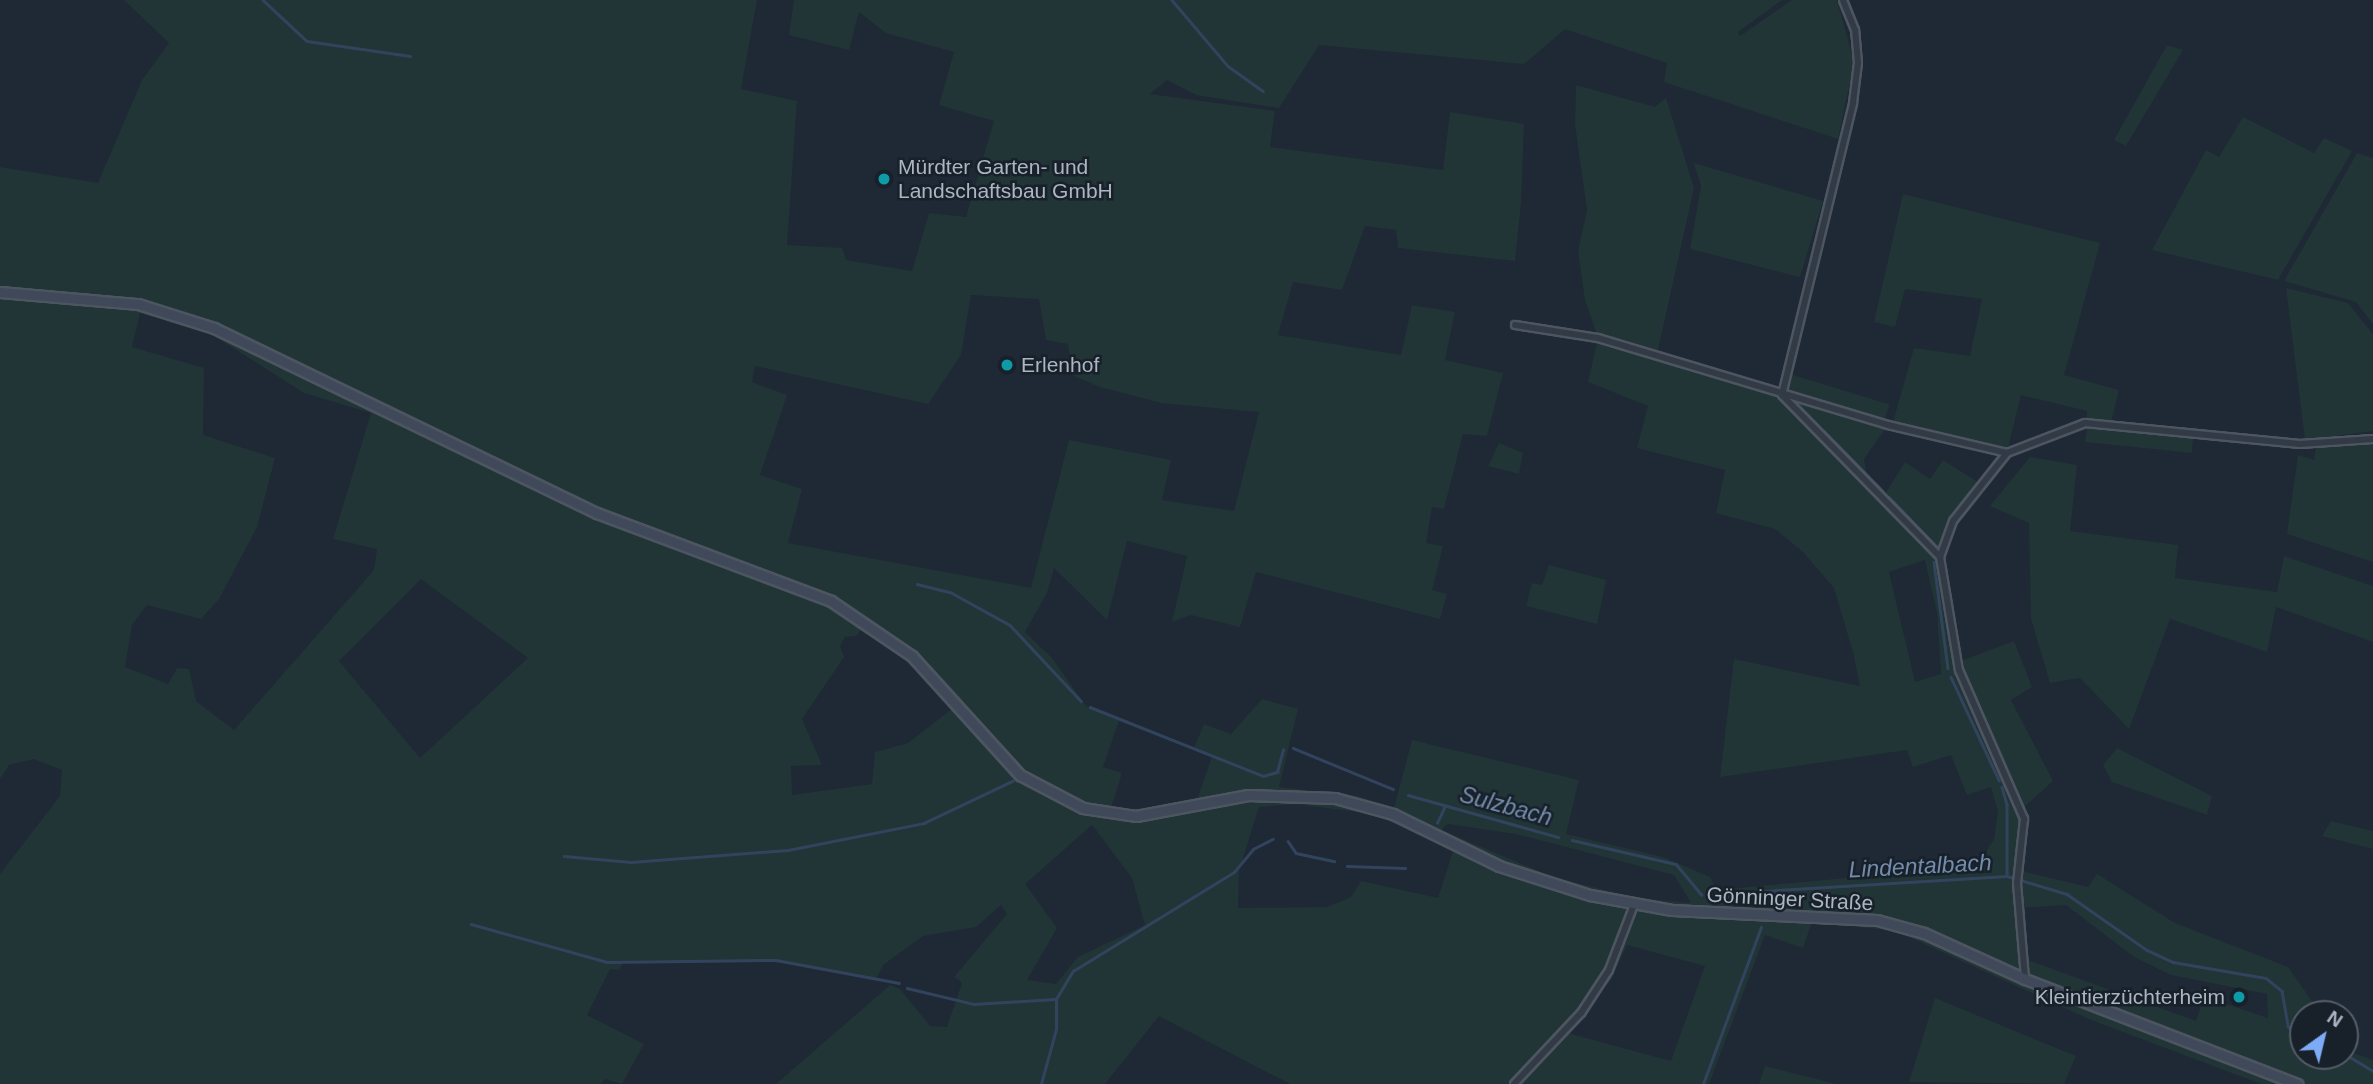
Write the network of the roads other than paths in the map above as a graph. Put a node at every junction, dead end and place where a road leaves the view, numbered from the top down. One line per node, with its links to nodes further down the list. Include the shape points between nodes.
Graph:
1 (1843, 0): 4 (street, via 1855,30 1858,62 1853,103)
2 (0, 292): 8 (street, Gönninger Straße, via 138,304 214,328 597,513 831,601 912,656 995,751 1057,799 1099,813 1136,816 1248,795 1304,793 1393,814 1499,866)
3 (1514, 325): 4 (street, via 1598,338)
4 (1782, 395): 6 (street); 7 (street)
5 (2373, 439): 6 (street, via 2300,444 2085,423)
6 (2007, 453): 7 (street, via 1953,520)
7 (1940, 557): 9 (street, via 1959,670 2024,819 2017,883)
8 (1634, 905): 9 (street, Gönninger Straße, via 1877,920 1924,933); 10 (street, via 1609,970 1581,1013)
9 (2025, 979): 11 (street, Gönninger Straße)
10 (1514, 1084)
11 (2297, 1084)

